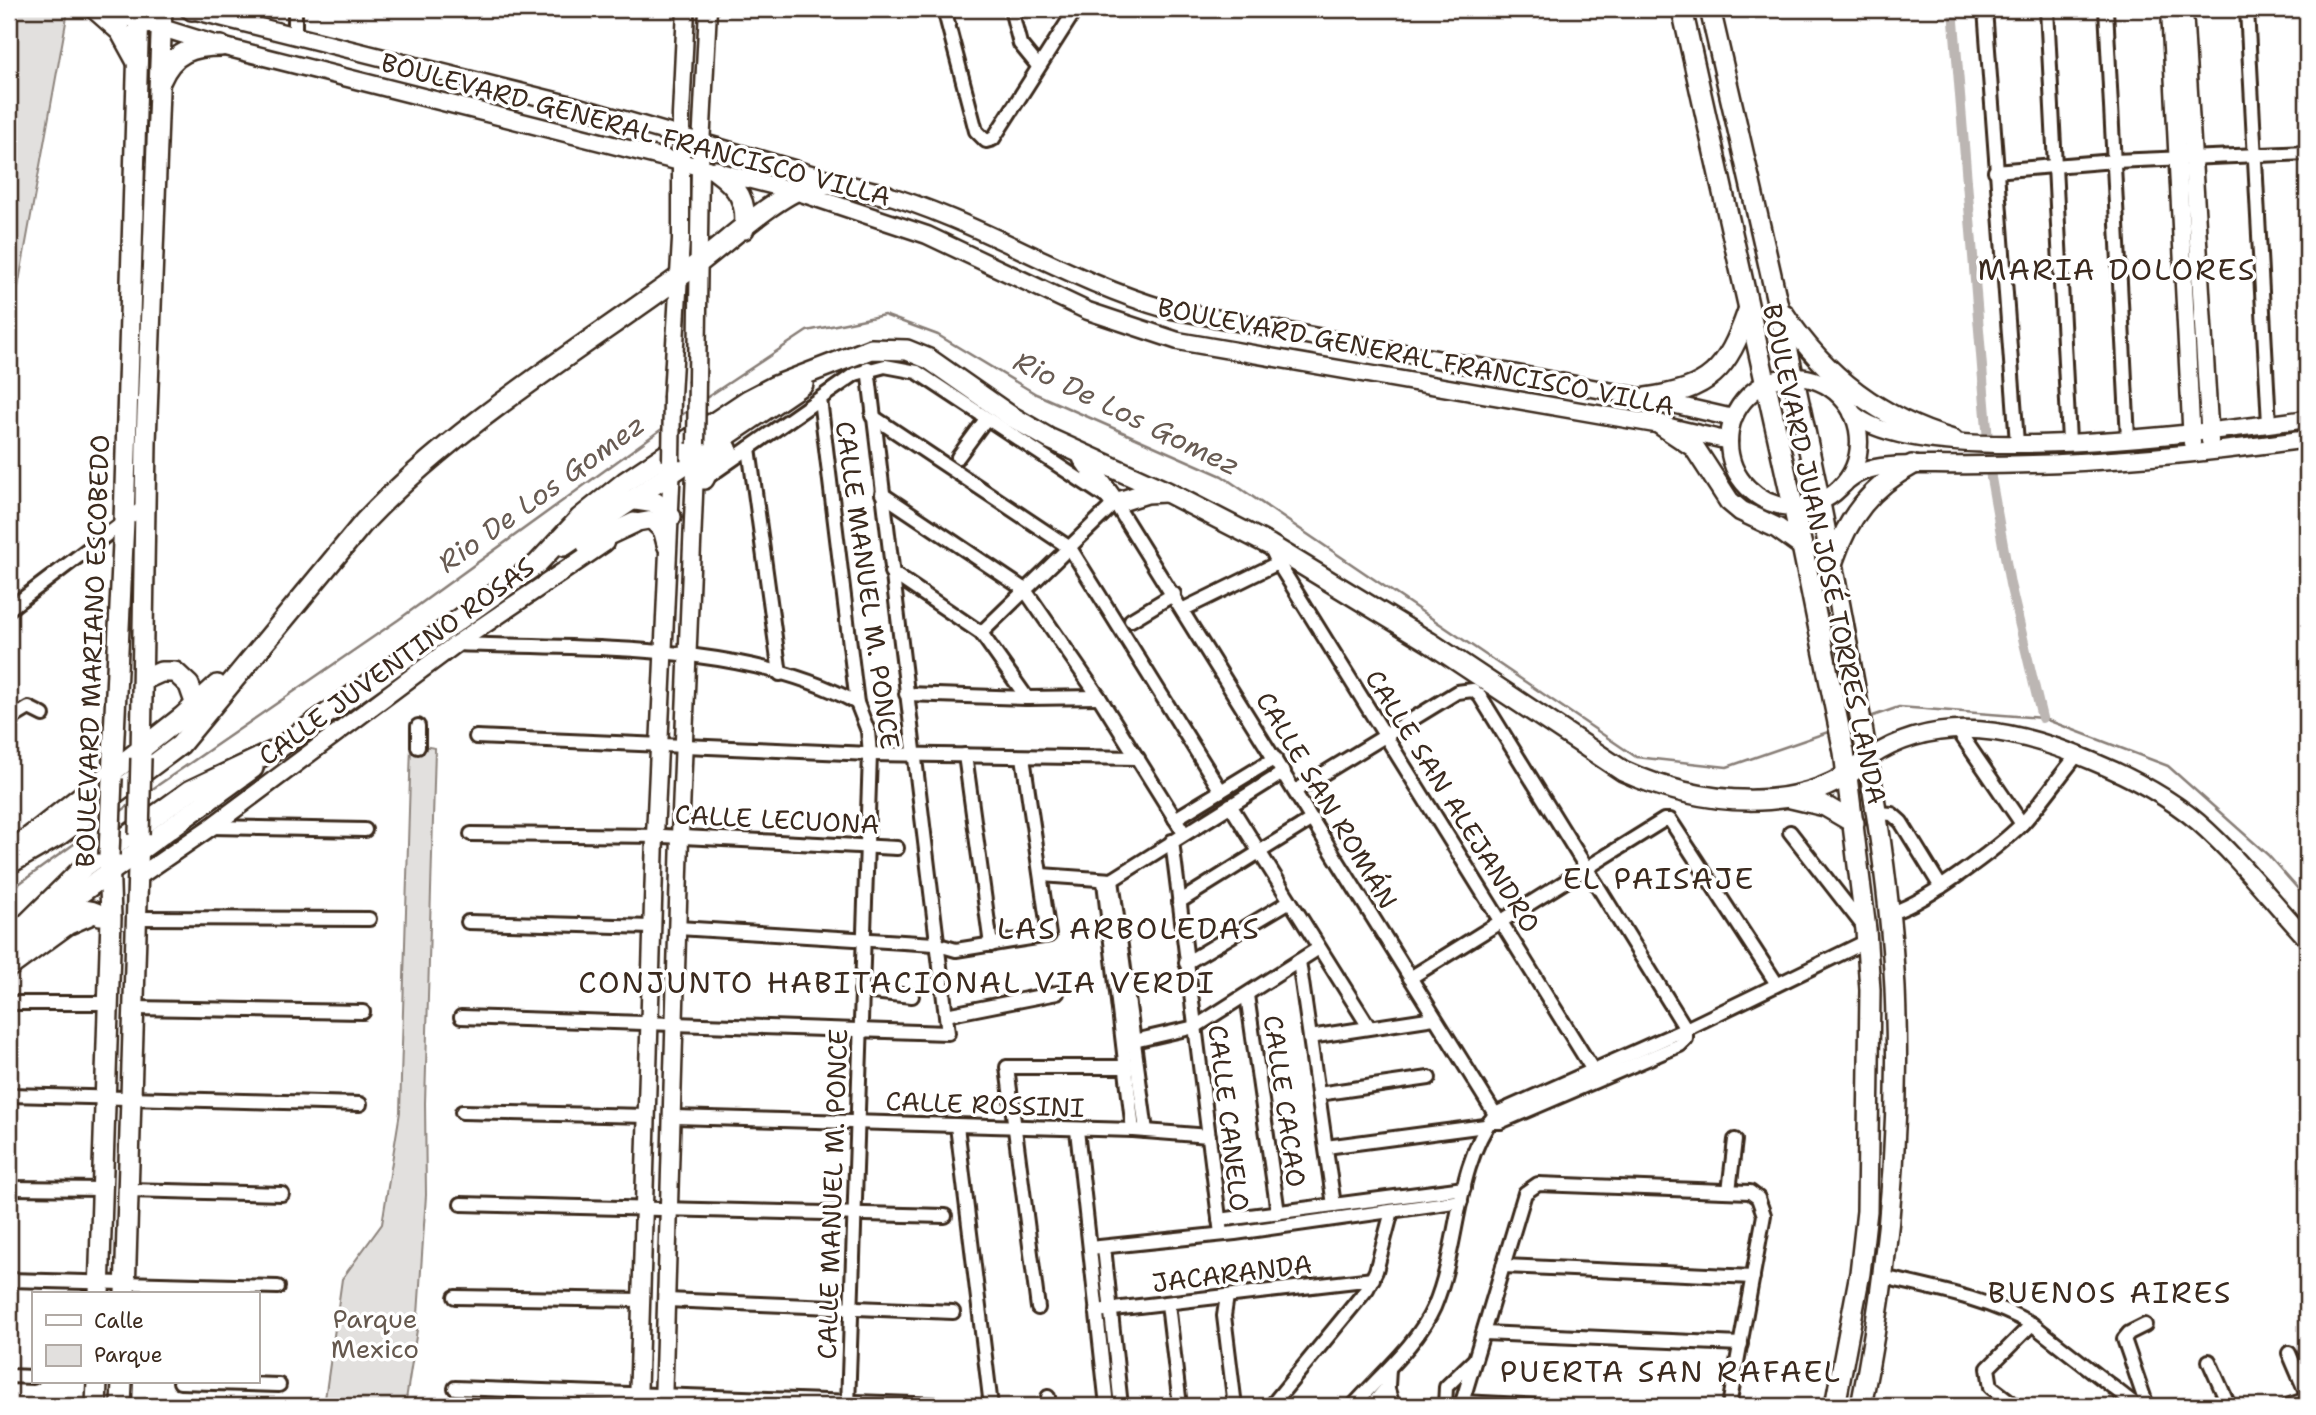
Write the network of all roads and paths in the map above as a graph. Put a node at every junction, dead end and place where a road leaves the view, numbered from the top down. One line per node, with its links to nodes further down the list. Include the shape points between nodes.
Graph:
1 (95, 9): 18 (main road, BOULEVARD GENERAL FRANCISCO VILLA); 22 (main road, via 120,31)
2 (162, 9): 19 (main road, BOULEVARD MARIANO ESCOBEDO)
3 (191, 9): 20 (main road, BOULEVARD GENERAL FRANCISCO VILLA)
4 (295, 9): 20 (street)
5 (686, 9): 25 (main road)
6 (708, 9): 28 (main road)
7 (944, 9): 23 (street, via 969,110 976,131 986,141 993,139)
8 (1011, 9): 23 (street, via 1020,44)
9 (1076, 9): 23 (street)
10 (1682, 9): 43 (main road, BOULEVARD JUAN JOSÉ TORRES LANDA)
11 (1710, 9): 42 (main road, BOULEVARD JUAN JOSÉ TORRES LANDA)
12 (1985, 9): 36 (street)
13 (2047, 9): 34 (street)
14 (2106, 9): 33 (street)
15 (2171, 9): 31 (main road)
16 (2184, 9): 31 (main road)
17 (2247, 9): 30 (street)
18 (139, 14): 19 (main road, BOULEVARD GENERAL FRANCISCO VILLA); 22 (main road, BOULEVARD MARIANO ESCOBEDO)
19 (161, 29): 21 (main road, BOULEVARD GENERAL FRANCISCO VILLA); 24 (main road, BOULEVARD MARIANO ESCOBEDO)
20 (295, 34): 26 (main road, BOULEVARD GENERAL FRANCISCO VILLA)
21 (221, 46): 24 (main road, via 193,47 180,54 168,65); 32 (main road, BOULEVARD GENERAL FRANCISCO VILLA)
22 (138, 66): 58 (main road, BOULEVARD MARIANO ESCOBEDO)
23 (1038, 66)
24 (158, 88): 66 (main road, BOULEVARD MARIANO ESCOBEDO)
25 (681, 115): 26 (main road); 27 (main road)
26 (657, 130): 27 (main road, BOULEVARD GENERAL FRANCISCO VILLA)
27 (681, 138): 28 (main road, BOULEVARD GENERAL FRANCISCO VILLA); 32 (main road)
28 (701, 144): 35 (main road); 38 (main road, BOULEVARD GENERAL FRANCISCO VILLA)
29 (2307, 153): 30 (street)
30 (2253, 155): 31 (street); 56 (street)
31 (2185, 158): 33 (street); 59 (main road); 60 (main road)
32 (681, 161): 35 (main road, BOULEVARD GENERAL FRANCISCO VILLA); 41 (main road)
33 (2114, 161): 34 (street); 61 (street)
34 (2055, 165): 36 (street); 65 (street)
35 (708, 168): 37 (main road, BOULEVARD GENERAL FRANCISCO VILLA); 39 (main road, via 740,195 746,210); 40 (main road)
36 (1995, 171): 67 (street)
37 (795, 191): 38 (main road, via 818,184); 39 (main road); 57 (main road, BOULEVARD GENERAL FRANCISCO VILLA, via 927,235 1088,311 1178,341)
38 (886, 195): 48 (main road, BOULEVARD GENERAL FRANCISCO VILLA, via 942,213 1111,290 1166,309)
39 (744, 229): 40 (main road)
40 (701, 262): 41 (main road); 69 (main road, bridge)
41 (680, 276): 75 (main road, bridge); 101 (main road, via 628,310 413,474 365,521)
42 (1776, 299): 46 (main road, BOULEVARD JUAN JOSÉ TORRES LANDA); 64 (main road, via 1804,343 1842,382 1886,413)
43 (1749, 310): 47 (main road, BOULEVARD JUAN JOSÉ TORRES LANDA); 48 (main road, via 1732,352 1716,373 1688,389)
44 (843, 359): 50 (main road); 70 (main road, via 887,348 929,359 1009,415); 93 (main road, via 762,392 703,430 593,506)
45 (868, 368): 49 (street); 52 (street); 54 (street, via 902,367 917,372)
46 (1794, 377): 47 (main road); 51 (main road, via 1828,386); 82 (main road, BOULEVARD JUAN JOSÉ TORRES LANDA)
47 (1766, 383): 53 (main road, via 1750,394); 84 (main road, BOULEVARD JUAN JOSÉ TORRES LANDA)
48 (1646, 398): 53 (main road, BOULEVARD GENERAL FRANCISCO VILLA)
49 (820, 400): 68 (street); 111 (street, CALLE MANUEL M. PONCE)
50 (773, 403): 69 (main road); 76 (main road, via 763,425 718,454)
51 (1852, 412): 64 (main road, via 1896,434); 77 (main road, via 1859,433 1858,455)
52 (872, 416): 79 (street); 89 (street)
53 (1733, 418): 63 (main road)
54 (986, 419): 73 (street); 81 (street)
55 (2307, 419): 56 (main road)
56 (2269, 424): 59 (main road)
57 (1661, 425): 63 (main road, BOULEVARD GENERAL FRANCISCO VILLA); 88 (main road, via 1694,447 1741,511)
58 (126, 427): 66 (main road, via 132,436); 86 (main road, BOULEVARD MARIANO ESCOBEDO)
59 (2209, 432): 60 (main road); 71 (main road)
60 (2192, 434): 61 (main road); 72 (main road)
61 (2128, 439): 65 (main road)
62 (2307, 439): 71 (main road)
63 (1729, 441): 84 (main road, via 1732,464 1744,485 1763,500)
64 (1960, 441): 67 (main road)
65 (2069, 441): 67 (main road)
66 (146, 442): 83 (main road, BOULEVARD MARIANO ESCOBEDO)
67 (2011, 443)
68 (749, 448): 76 (street); 106 (street)
69 (696, 451): 75 (main road); 94 (main road)
70 (1080, 454): 78 (main road); 81 (main road)
71 (2210, 454): 72 (main road)
72 (2193, 456): 74 (main road, via 2008,466)
73 (958, 457)
74 (1912, 465): 77 (main road, via 1852,476); 92 (main road, via 1865,499)
75 (672, 467): 80 (main road); 85 (main road)
76 (704, 479): 94 (street, via 699,548)
77 (1844, 484): 82 (main road)
78 (1167, 492): 81 (main road); 90 (main road)
79 (882, 494): 95 (street); 96 (street)
80 (636, 500): 85 (main road, via 656,503); 93 (main road)
81 (1115, 502): 89 (street); 97 (street, CALLE SAN ROMÁN)
82 (1821, 502): 84 (main road); 92 (main road, BOULEVARD JUAN JOSÉ TORRES LANDA)
83 (146, 505): 86 (street); 107 (main road, BOULEVARD MARIANO ESCOBEDO)
84 (1794, 508): 88 (main road, BOULEVARD JUAN JOSÉ TORRES LANDA)
85 (671, 517): 91 (main road)
86 (124, 521): 98 (street); 118 (main road, BOULEVARD MARIANO ESCOBEDO)
87 (634, 523): 91 (main road, via 651,520 658,524); 93 (main road, via 569,555); 103 (main road, CALLE JUVENTINO ROSAS)
88 (1802, 546): 135 (main road, BOULEVARD JUAN JOSÉ TORRES LANDA)
89 (1070, 548): 96 (street); 137 (street)
90 (1274, 554): 99 (street); 117 (street, CALLE SAN ALEJANDRO); 139 (main road, via 1429,642 1623,771 1665,789 1701,797)
91 (669, 559): 104 (main road)
92 (1832, 562): 123 (main road, BOULEVARD JUAN JOSÉ TORRES LANDA)
93 (537, 564): 124 (main road)
94 (691, 565): 105 (main road)
95 (891, 572): 102 (street); 108 (street)
96 (1025, 590): 102 (street); 109 (street)
97 (1174, 594): 99 (street, CALLE SAN ROMÁN); 100 (street)
98 (9, 609)
99 (1184, 609): 132 (street, CALLE SAN ROMÁN)
100 (1131, 620)
101 (272, 629): 112 (main road); 160 (main road, via 180,745 61,834)
102 (981, 633): 110 (street)
103 (456, 644): 104 (street); 146 (main road, CALLE JUVENTINO ROSAS)
104 (664, 653): 105 (street); 120 (main road)
105 (688, 653): 106 (street); 122 (main road)
106 (780, 674): 111 (street)
107 (142, 689): 112 (main road, via 145,708 156,718 166,720); 112 (main road, via 161,672 175,672 189,685); 125 (main road, BOULEVARD MARIANO ESCOBEDO)
108 (906, 694): 110 (street); 128 (street)
109 (1099, 697): 110 (street); 131 (street)
110 (1027, 698)
111 (857, 703): 126 (street, CALLE MANUEL M. PONCE, via 868,731)
112 (189, 711): 125 (main road)
113 (43, 715): 114 (street, via 29,708)
114 (9, 720)
115 (418, 726): 121 (street)
116 (1957, 729): 123 (main road); 127 (main road, via 2016,733); 145 (street)
117 (1385, 734): 138 (street); 161 (street, via 1457,692 1473,690); 172 (street, CALLE SAN ALEJANDRO)
118 (113, 737): 134 (main road, BOULEVARD MARIANO ESCOBEDO); 136 (main road)
119 (476, 737): 120 (street)
120 (659, 746): 122 (street); 151 (main road)
121 (418, 747)
122 (685, 747): 126 (street); 152 (main road)
123 (1868, 749): 135 (main road); 141 (main road, BOULEVARD JUAN JOSÉ TORRES LANDA)
124 (276, 750): 154 (main road); 180 (main road, via 191,790 65,882)
125 (141, 753): 134 (main road); 154 (main road, BOULEVARD MARIANO ESCOBEDO, bridge)
126 (870, 754): 128 (street); 155 (street, CALLE MANUEL M. PONCE)
127 (2078, 754): 145 (street); 178 (main road, via 2134,778 2197,822)
128 (914, 755): 129 (street); 181 (street)
129 (965, 755): 130 (street); 182 (street)
130 (1023, 757): 131 (street); 162 (street)
131 (1138, 758): 142 (street)
132 (1275, 758): 133 (street, CALLE SAN ROMÁN); 137 (street)
133 (1284, 772): 138 (street, CALLE SAN ROMÁN); 140 (street)
134 (112, 774): 136 (main road); 159 (main road, BOULEVARD MARIANO ESCOBEDO, bridge)
135 (1848, 775): 139 (main road); 144 (main road, BOULEVARD JUAN JOSÉ TORRES LANDA)
136 (93, 785): 158 (main road)
137 (1221, 790): 142 (street)
138 (1295, 791): 143 (street, CALLE SAN ROMÁN)
139 (1783, 796): 144 (main road, via 1816,803)
140 (1230, 805): 149 (street); 157 (street)
141 (1877, 813): 165 (street, via 1892,814 1901,822); 168 (main road, BOULEVARD JUAN JOSÉ TORRES LANDA)
142 (1175, 819): 149 (street)
143 (1312, 819): 157 (street); 187 (street, CALLE SAN ROMÁN)
144 (1854, 823): 176 (main road, BOULEVARD JUAN JOSÉ TORRES LANDA)
145 (2022, 824): 165 (street)
146 (211, 827): 147 (street); 163 (main road, CALLE JUVENTINO ROSAS)
147 (365, 830)
148 (1790, 832): 176 (street)
149 (1184, 833): 153 (street)
150 (471, 834): 151 (street, CALLE LECUONA)
151 (656, 836): 152 (street, CALLE LECUONA); 174 (main road)
152 (680, 837): 155 (street, CALLE LECUONA); 175 (main road)
153 (1172, 841): 164 (street); 167 (street, CALLE CANELO)
154 (139, 843): 159 (main road); 163 (main road, BOULEVARD MARIANO ESCOBEDO)
155 (864, 847): 156 (street, CALLE LECUONA); 177 (street, CALLE MANUEL M. PONCE)
156 (897, 848)
157 (1259, 852): 166 (street); 167 (street)
158 (9, 853)
159 (109, 863): 169 (main road, BOULEVARD MARIANO ESCOBEDO); 180 (main road)
160 (9, 864)
161 (1585, 868): 172 (street); 190 (street, via 1664,820 1675,823); 207 (street)
162 (1041, 874): 164 (street); 182 (street, via 1049,935)
163 (138, 877): 170 (main road, BOULEVARD MARIANO ESCOBEDO)
164 (1108, 881): 209 (street); 210 (street)
165 (1941, 887): 168 (street, via 1909,908)
166 (1290, 901): 183 (street); 185 (street)
167 (1179, 902): 185 (street, CALLE CANELO)
168 (1888, 913): 250 (main road, BOULEVARD JUAN JOSÉ TORRES LANDA, via 1895,992 1894,1119)
169 (106, 916): 179 (main road, BOULEVARD MARIANO ESCOBEDO); 180 (main road, via 78,910 25,944); 186 (main road, via 77,920)
170 (136, 918): 171 (street); 179 (main road, via 120,924); 189 (main road, BOULEVARD MARIANO ESCOBEDO)
171 (369, 919)
172 (1501, 921): 187 (street); 211 (street, CALLE SAN ALEJANDRO)
173 (468, 922): 174 (street)
174 (652, 927): 202 (main road)
175 (678, 928): 177 (street); 203 (main road)
176 (1867, 936): 190 (street); 301 (main road, BOULEVARD JUAN JOSÉ TORRES LANDA, via 1867,1211)
177 (862, 938): 181 (street); 191 (street, CALLE MANUEL M. PONCE)
178 (2307, 939)
179 (110, 941): 188 (main road, BOULEVARD MARIANO ESCOBEDO)
180 (9, 944)
181 (935, 944): 182 (street, via 956,950); 199 (street)
182 (991, 945)
183 (1319, 947): 184 (street); 205 (street)
184 (1299, 961): 193 (street); 208 (street)
185 (1186, 963): 204 (street, CALLE CANELO)
186 (9, 969)
187 (1409, 978): 201 (street, CALLE SAN ROMÁN)
188 (109, 979): 189 (main road); 196 (main road, BOULEVARD MARIANO ESCOBEDO)
189 (135, 979): 197 (main road, BOULEVARD MARIANO ESCOBEDO)
190 (1777, 984): 207 (street)
191 (861, 991): 194 (street); 206 (street, CALLE MANUEL M. PONCE)
192 (1057, 993): 199 (street)
193 (1247, 995): 204 (street); 241 (street, CALLE CACAO)
194 (912, 996)
195 (9, 1003): 196 (street)
196 (109, 1003): 215 (main road, BOULEVARD MARIANO ESCOBEDO)
197 (134, 1008): 198 (street); 216 (main road, BOULEVARD MARIANO ESCOBEDO)
198 (363, 1013)
199 (947, 1015): 206 (street, via 948,1033)
200 (461, 1017): 202 (street)
201 (1434, 1018): 205 (street); 221 (street, CALLE SAN ROMÁN)
202 (652, 1023): 203 (street); 219 (main road)
203 (677, 1023): 206 (street); 220 (main road)
204 (1195, 1027): 209 (street); 227 (street, CALLE CANELO)
205 (1369, 1027): 208 (street)
206 (860, 1028): 222 (street, CALLE MANUEL M. PONCE)
207 (1686, 1029): 211 (street)
208 (1310, 1037): 213 (street)
209 (1134, 1041): 226 (street)
210 (1126, 1067): 224 (street, via 1007,1067); 226 (street)
211 (1595, 1074): 221 (street)
212 (1429, 1078): 213 (street)
213 (1318, 1094): 229 (street)
214 (9, 1095): 215 (street)
215 (106, 1096): 216 (street); 231 (main road, BOULEVARD MARIANO ESCOBEDO)
216 (131, 1097): 217 (street); 232 (main road, BOULEVARD MARIANO ESCOBEDO)
217 (360, 1104)
218 (462, 1112): 219 (street)
219 (648, 1116): 238 (main road)
220 (674, 1117): 222 (street, CALLE ROSSINI); 239 (main road)
221 (1492, 1121): 229 (street); 235 (street)
222 (859, 1122): 223 (street, CALLE ROSSINI); 242 (street, CALLE MANUEL M. PONCE)
223 (957, 1126): 224 (street, CALLE ROSSINI); 289 (street)
224 (1014, 1126): 225 (street, CALLE ROSSINI); 261 (street)
225 (1077, 1130): 226 (street, CALLE ROSSINI); 247 (street)
226 (1140, 1131): 227 (street, CALLE ROSSINI)
227 (1209, 1136): 244 (street, CALLE CANELO)
228 (1735, 1140): 233 (street)
229 (1326, 1147): 237 (street)
230 (9, 1188): 231 (street)
231 (103, 1189): 254 (main road, BOULEVARD MARIANO ESCOBEDO)
232 (128, 1189): 234 (street); 255 (main road, BOULEVARD MARIANO ESCOBEDO)
233 (1729, 1191): 248 (street, via 1531,1186 1525,1192); 249 (street, via 1750,1192 1761,1205)
234 (282, 1194)
235 (1462, 1194): 237 (street); 240 (street); 275 (street, via 1432,1310)
236 (461, 1204): 238 (street)
237 (1334, 1205): 241 (street)
238 (645, 1209): 239 (street); 258 (main road)
239 (670, 1209): 242 (street); 259 (main road)
240 (1392, 1211): 245 (street); 251 (street)
241 (1278, 1213): 244 (street)
242 (856, 1214): 243 (street); 263 (street, CALLE MANUEL M. PONCE)
243 (945, 1216)
244 (1219, 1220): 245 (street, CALLE CANELO)
245 (1221, 1234): 246 (street)
246 (1104, 1247): 247 (street); 262 (street)
247 (1090, 1248): 264 (street)
248 (1503, 1266): 249 (street); 268 (street)
249 (1753, 1277): 269 (street)
250 (1883, 1277): 266 (street, via 1995,1305); 302 (main road, BOULEVARD JUAN JOSÉ TORRES LANDA)
251 (1373, 1279): 256 (street, JACARANDA); 294 (street)
252 (9, 1280): 254 (street)
253 (278, 1287): 255 (street)
254 (100, 1288): 255 (street)
255 (125, 1288)
256 (1227, 1296): 260 (street, JACARANDA); 293 (street, via 1224,1316)
257 (455, 1297): 258 (street)
258 (641, 1300): 282 (main road)
259 (667, 1300): 263 (street); 283 (main road)
260 (1168, 1304): 262 (street, JACARANDA); 292 (street)
261 (1038, 1308)
262 (1111, 1309): 264 (street, JACARANDA); 291 (street)
263 (851, 1310): 265 (street); 284 (street, CALLE MANUEL M. PONCE)
264 (1096, 1311): 290 (street)
265 (953, 1312)
266 (2032, 1324): 303 (street, via 1988,1368 1991,1387); 304 (street)
267 (2145, 1325): 305 (street, via 2124,1339)
268 (1484, 1333): 269 (street); 271 (street)
269 (1741, 1345): 300 (street)
270 (2289, 1353): 281 (street)
271 (1477, 1357): 285 (street); 298 (street, via 1446,1387)
272 (2209, 1361): 306 (street)
273 (9, 1376): 274 (street)
274 (32, 1377)
275 (1386, 1377): 295 (street); 296 (street); 297 (street)
276 (97, 1384): 286 (main road)
277 (122, 1384): 287 (main road)
278 (246, 1384): 279 (street)
279 (279, 1385)
280 (455, 1388): 282 (street)
281 (2307, 1397): 307 (street)
282 (638, 1400): 283 (street)
283 (663, 1401): 284 (street)
284 (848, 1403): 288 (street)
285 (1461, 1404): 299 (street)
286 (96, 1406)
287 (121, 1406)
288 (972, 1406)
289 (991, 1406)
290 (1107, 1406)
291 (1121, 1406)
292 (1180, 1406)
293 (1235, 1406)
294 (1271, 1406)
295 (1353, 1406)
296 (1371, 1406)
297 (1393, 1406)
298 (1445, 1406)
299 (1543, 1406)
300 (1729, 1406)
301 (1835, 1406)
302 (1861, 1406)
303 (2016, 1406)
304 (2137, 1406)
305 (2147, 1406)
306 (2229, 1406)
307 (2287, 1406)

